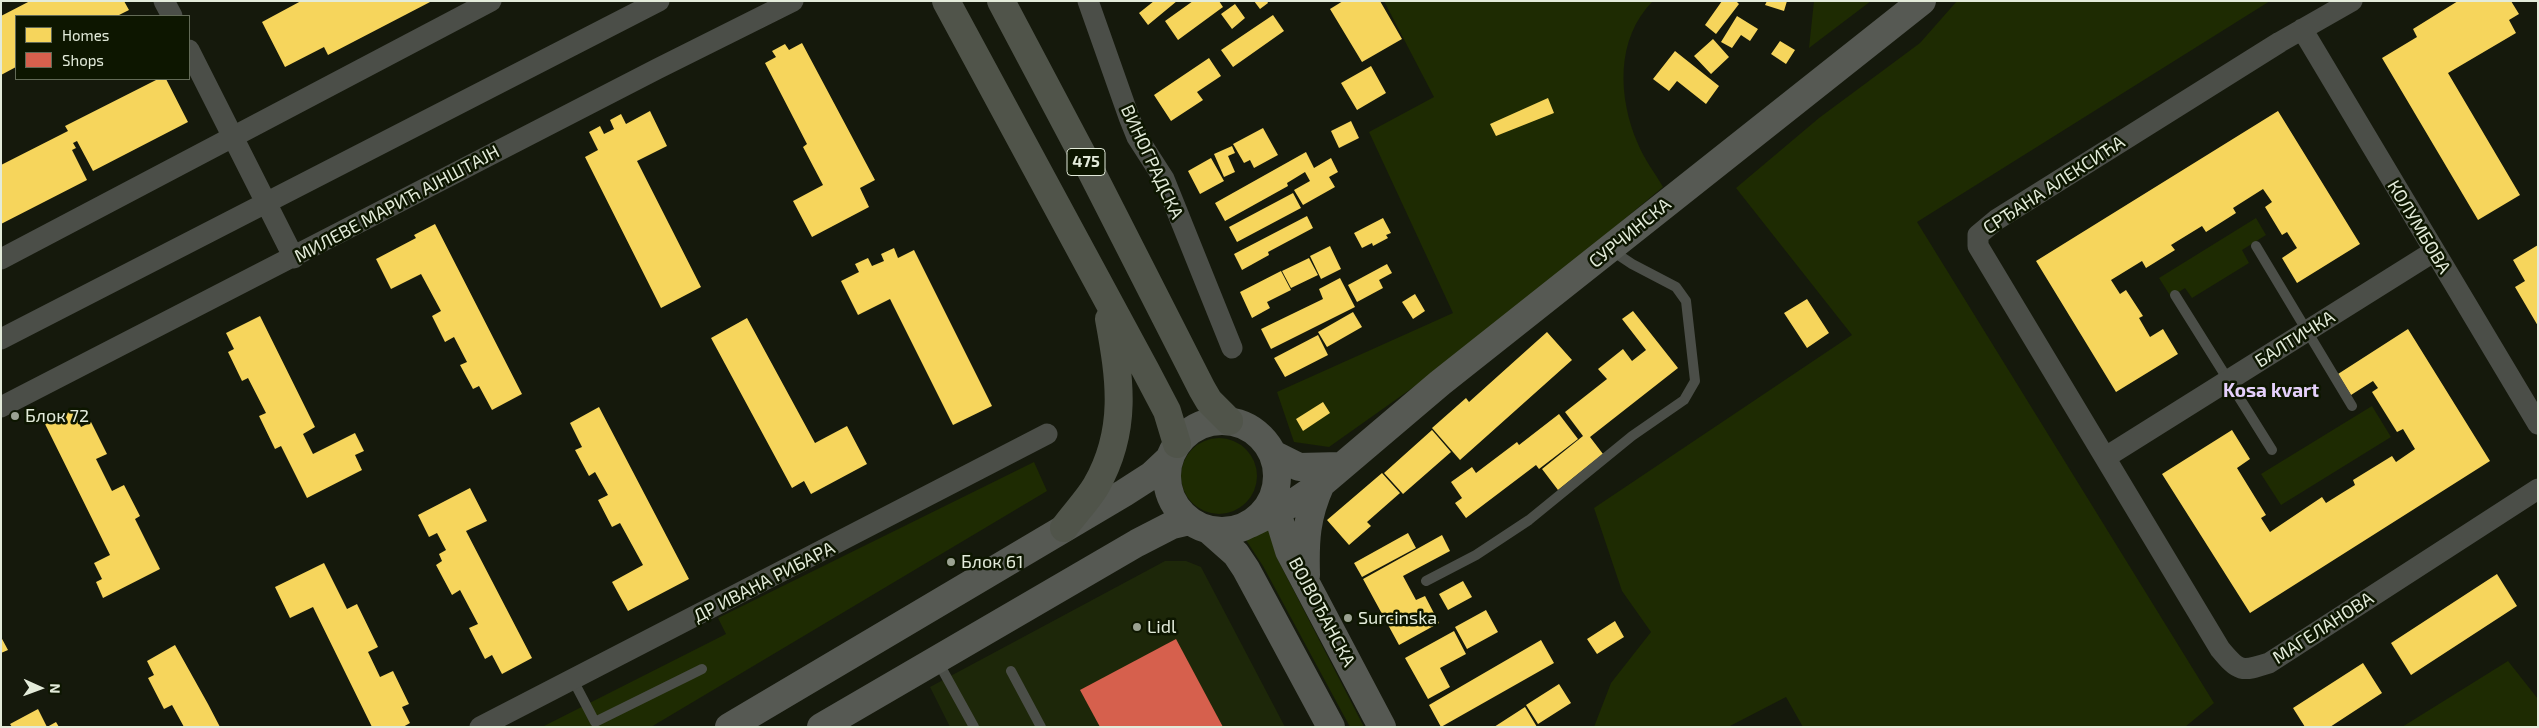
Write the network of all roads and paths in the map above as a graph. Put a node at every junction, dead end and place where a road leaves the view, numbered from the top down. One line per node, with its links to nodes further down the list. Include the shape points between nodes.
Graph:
1 (164, 1): 10 (street)
2 (491, 1): 13 (street)
3 (659, 1): 14 (street)
4 (792, 1): 18 (street, МИЛЕВЕ МАРИЋ АЈНШТАЈН)
5 (946, 1): 21 (highway, 475)
6 (1001, 1): 28 (highway, 475, via 1202,389)
7 (1088, 1): 24 (street, ВИНОГРАДСКА, via 1128,116 1137,137 1164,179)
8 (1922, 1): 16 (main road, СУРЧИНСКА)
9 (2352, 1): 11 (street, СРЂАНА АЛЕКСИЋА)
10 (171, 15)
11 (2302, 30): 17 (street, КОЛУМБОВА); 34 (street, СРЂАНА АЛЕКСИЋА, via 1996,220 1978,235 1978,246)
12 (190, 52): 13 (street)
13 (233, 139): 14 (street); 19 (street)
14 (265, 203): 18 (street); 23 (street)
15 (2256, 246): 22 (lane)
16 (1610, 249): 35 (main road, СУРЧИНСКА); 41 (lane, via 1632,264 1668,281 1681,292 1689,312 1693,388 1684,400 1632,436 1534,516 1476,555)
17 (2433, 252): 22 (street, БАЛТИЧКА); 29 (street, КОЛУМБОВА)
18 (294, 258): 27 (street, МИЛЕВЕ МАРИЋ АЈНШТАЈН)
19 (1, 259)
20 (2175, 295): 25 (lane)
21 (1106, 298): 32 (highway, 475, via 1167,411); 40 (highway, via 1118,368 1119,411 1115,442 1095,488)
22 (2307, 331): 25 (street, БАЛТИЧКА); 26 (lane)
23 (1, 339)
24 (1232, 348)
25 (2229, 380): 31 (lane); 34 (street, БАЛТИЧКА)
26 (2352, 406)
27 (1, 407)
28 (1229, 421): 32 (main road, via 1199,426); 33 (main road, via 1255,432)
29 (2538, 424)
30 (1047, 434): 46 (street, ДР ИВАНА РИБАРА)
31 (2272, 450)
32 (1173, 451): 39 (main road, via 1166,476 1169,493 1177,508); 40 (main road, via 1152,475)
33 (1273, 454): 35 (main road, via 1299,467); 38 (main road, via 1277,476)
34 (2106, 457): 37 (street, МАГЕЛАНОВА, via 2220,649 2234,666 2246,670 2269,663)
35 (1340, 466): 36 (main road, СУРЧИНСКА)
36 (1320, 484): 38 (main road, СУРЧИНСКА); 42 (main road, via 1305,534)
37 (2538, 488)
38 (1275, 503): 39 (main road, СУРЧИНСКА, via 1250,524 1227,531); 42 (main road, ВОЈВОЂАНСКА, via 1289,551)
39 (1200, 526): 43 (main road, via 1172,525); 53 (main road, via 1236,554 1246,569)
40 (1064, 528): 49 (main road)
41 (1426, 582)
42 (1306, 584): 54 (main road, ВОЈВОЂАНСКА)
43 (936, 660): 50 (main road); 51 (lane)
44 (702, 669): 47 (lane)
45 (1011, 671): 52 (lane)
46 (573, 680): 47 (lane); 48 (street, ДР ИВАНА РИБАРА)
47 (591, 725)
48 (480, 727)
49 (729, 727)
50 (821, 727)
51 (974, 727)
52 (1041, 727)
53 (1331, 727)
54 (1382, 727)

